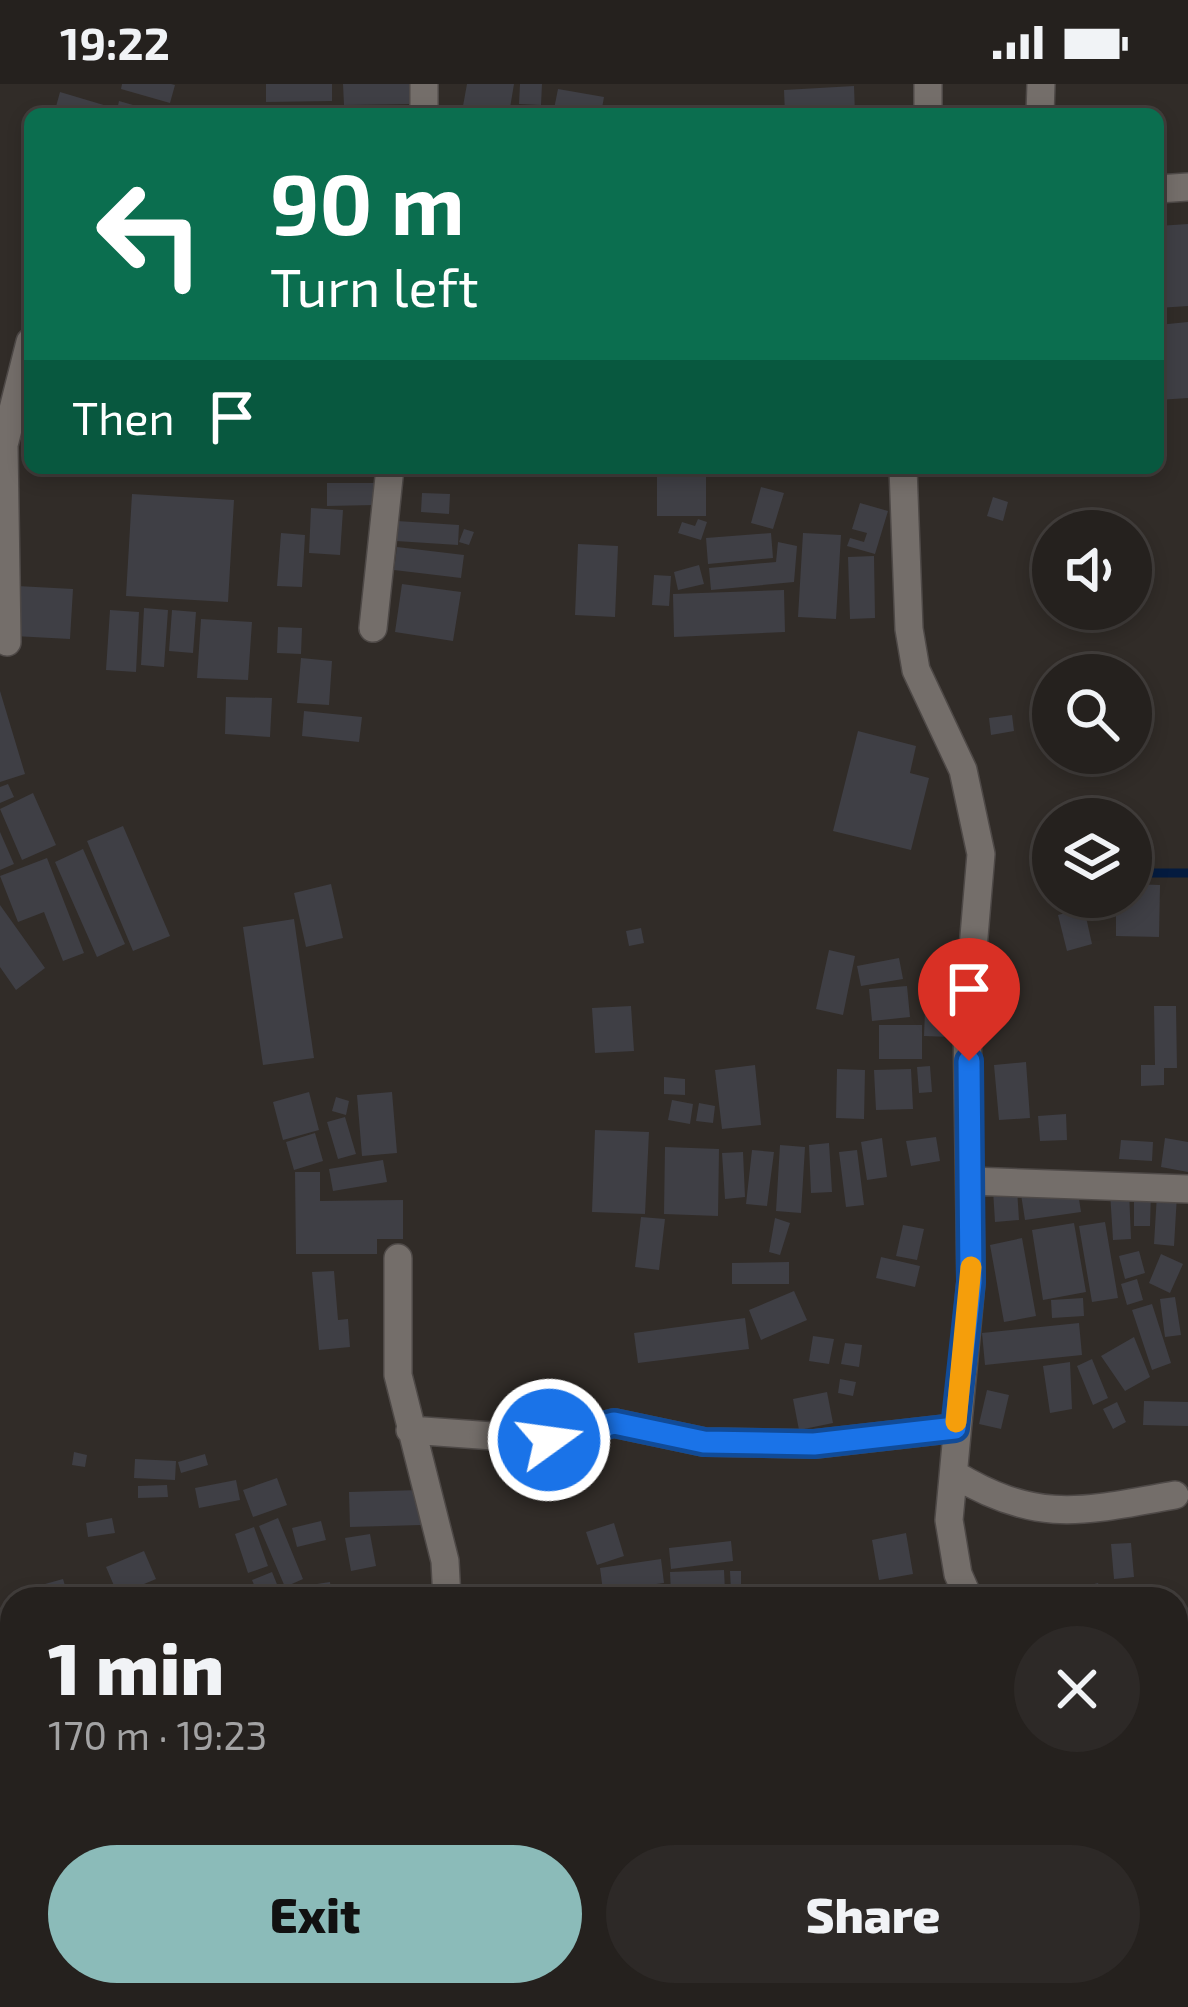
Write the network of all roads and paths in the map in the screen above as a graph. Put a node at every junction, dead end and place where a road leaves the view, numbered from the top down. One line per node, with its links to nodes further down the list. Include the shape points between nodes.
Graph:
1 (24, 366): 5 (street, via 4,445)
2 (389, 474): 4 (street)
3 (903, 474): 6 (street, via 916,670 962,770 981,854 968,1019)
4 (373, 628)
5 (7, 642)
6 (971, 1181): 7 (street); 9 (street, via 971,1282)
7 (1188, 1189)
8 (398, 1258): 10 (street, via 398,1375)
9 (955, 1428): 10 (street, via 814,1444 704,1442 614,1423 549,1440); 11 (street)
10 (410, 1430): 13 (street)
11 (954, 1474): 12 (street, via 1058,1513); 14 (street, via 950,1520)
12 (1175, 1495)
13 (446, 1587)
14 (964, 1587)

